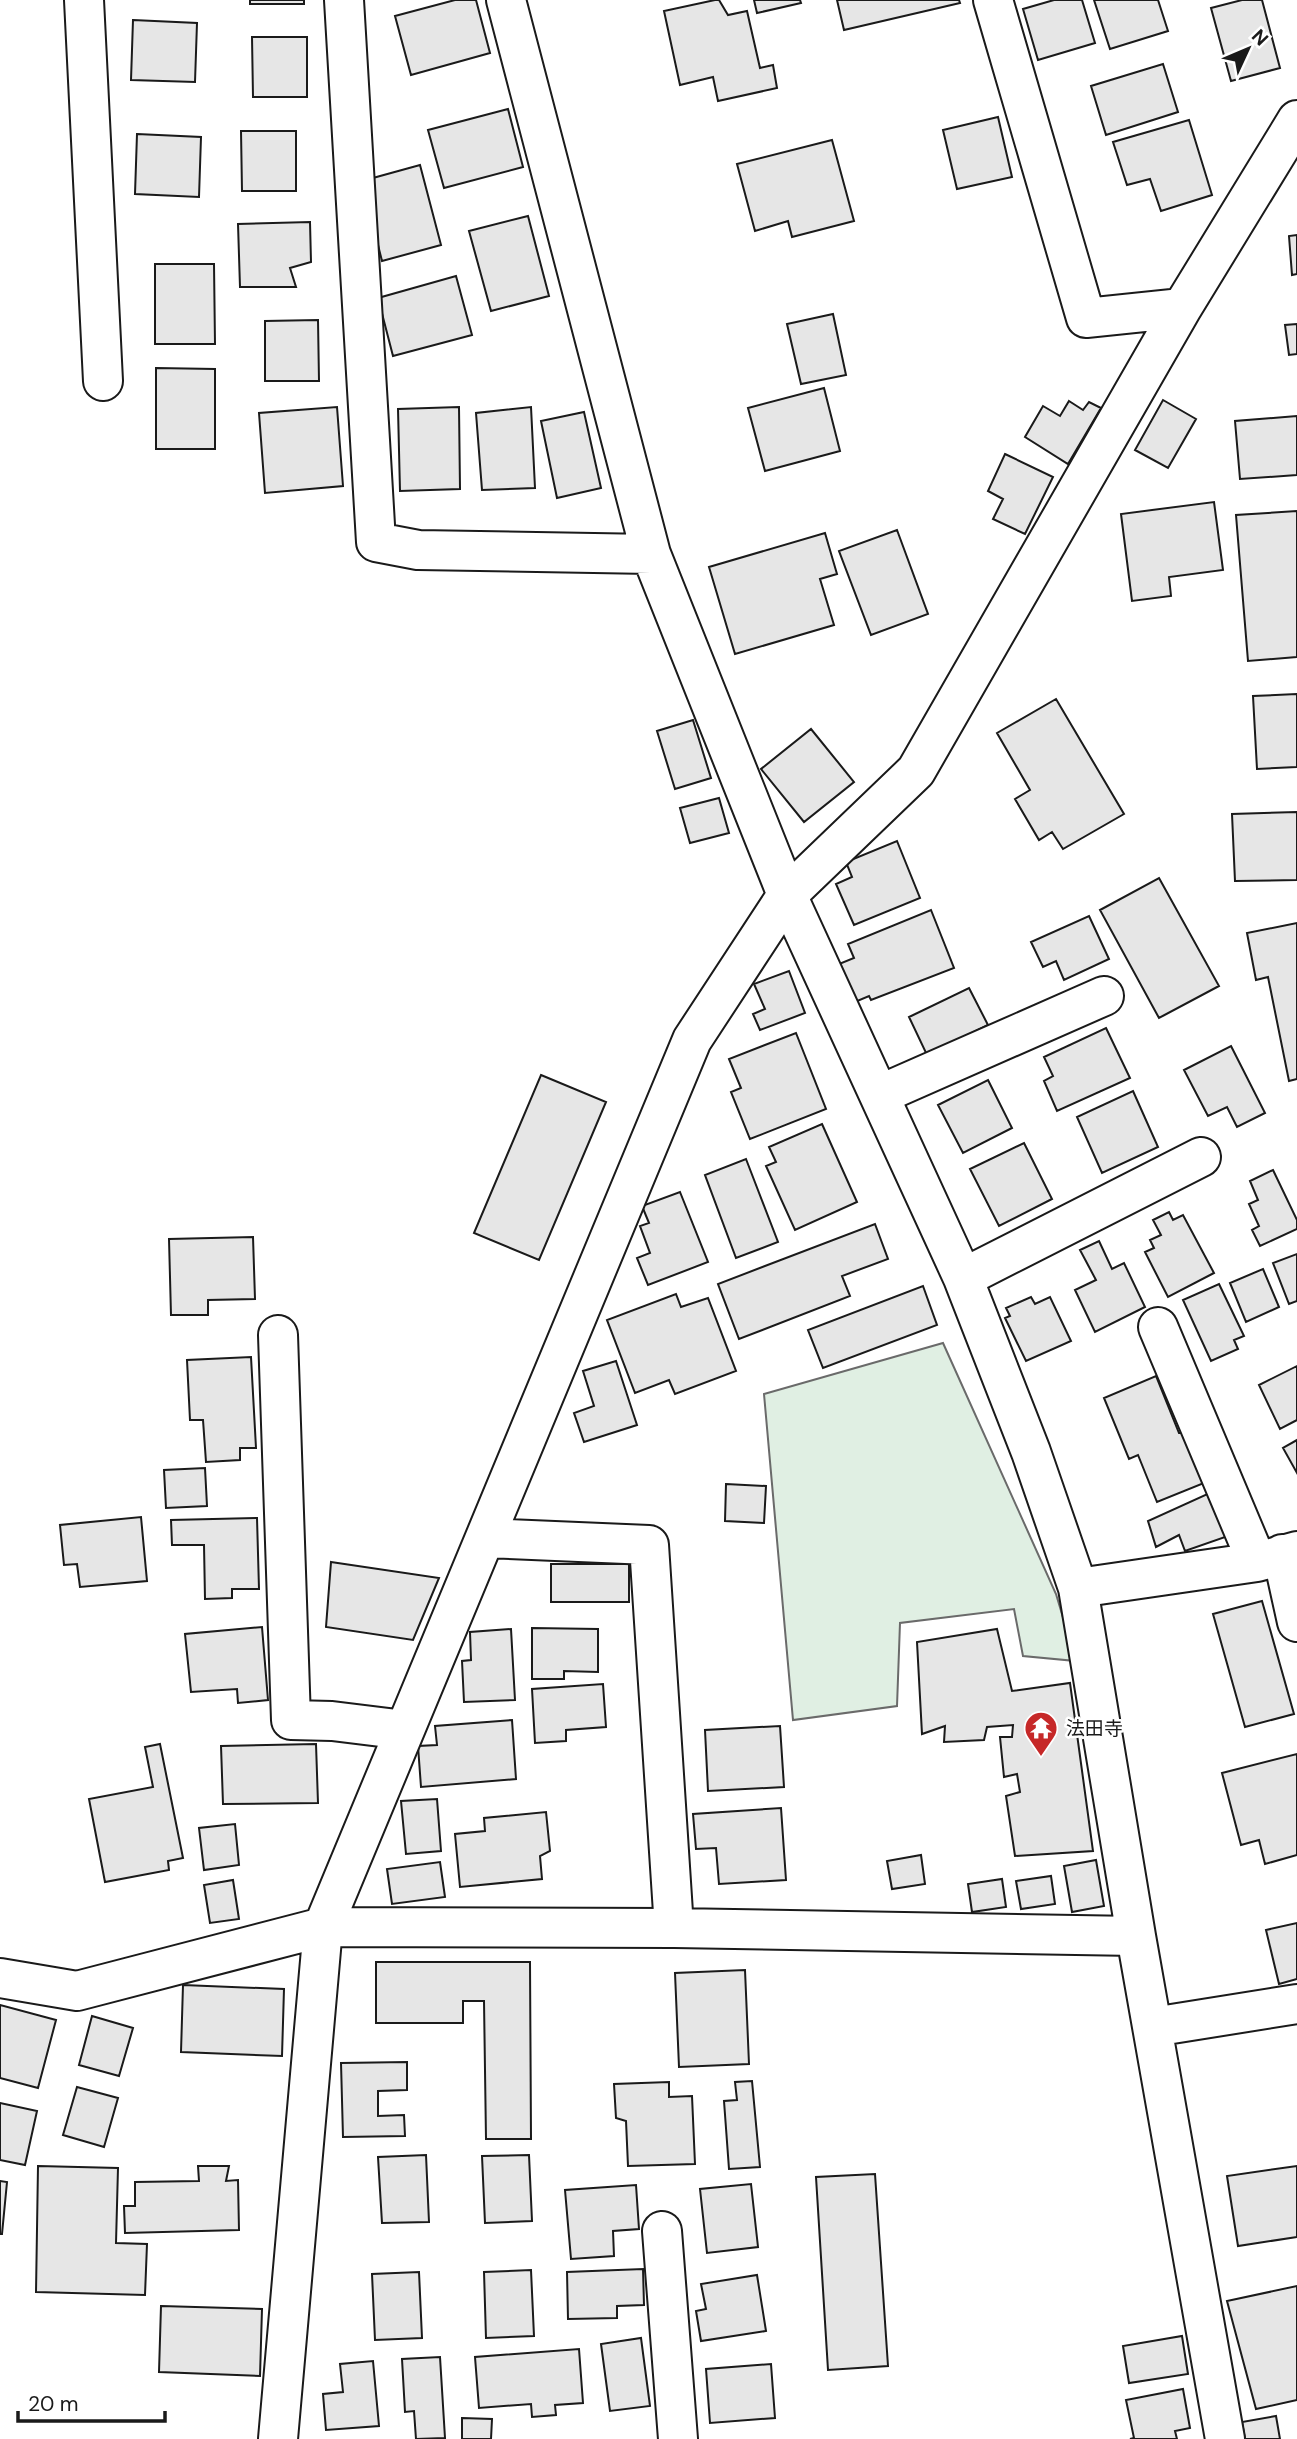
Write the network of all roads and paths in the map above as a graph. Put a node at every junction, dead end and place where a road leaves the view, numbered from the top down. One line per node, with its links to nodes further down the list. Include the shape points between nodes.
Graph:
1 (84, 0): 7 (street)
2 (344, 0): 8 (street, via 376,542 418,550)
3 (506, 0): 8 (street)
4 (993, 0): 6 (street, via 1086,318)
5 (1297, 120): 6 (street)
6 (1182, 308): 9 (street, via 916,771)
7 (103, 381)
8 (651, 554): 9 (street)
9 (787, 895): 11 (street); 16 (street, via 692,1040)
10 (1104, 996): 11 (street)
11 (879, 1095): 13 (street)
12 (1201, 1157): 13 (street)
13 (963, 1278): 18 (street)
14 (1158, 1327): 17 (street)
15 (278, 1335): 20 (street, via 291,1720)
16 (485, 1538): 20 (street); 22 (street, via 649,1545)
17 (1278, 1556): 18 (street); 19 (street)
18 (1078, 1588): 23 (street)
19 (1297, 1622)
20 (405, 1730): 21 (street)
21 (323, 1927): 22 (street); 24 (street, via 77,1992); 28 (street)
22 (674, 1928): 23 (street)
23 (1136, 1936): 26 (street)
24 (0, 1978)
25 (1297, 2004): 26 (street)
26 (1153, 2027): 30 (street)
27 (662, 2231): 29 (street)
28 (278, 2439)
29 (678, 2439)
30 (1225, 2439)

